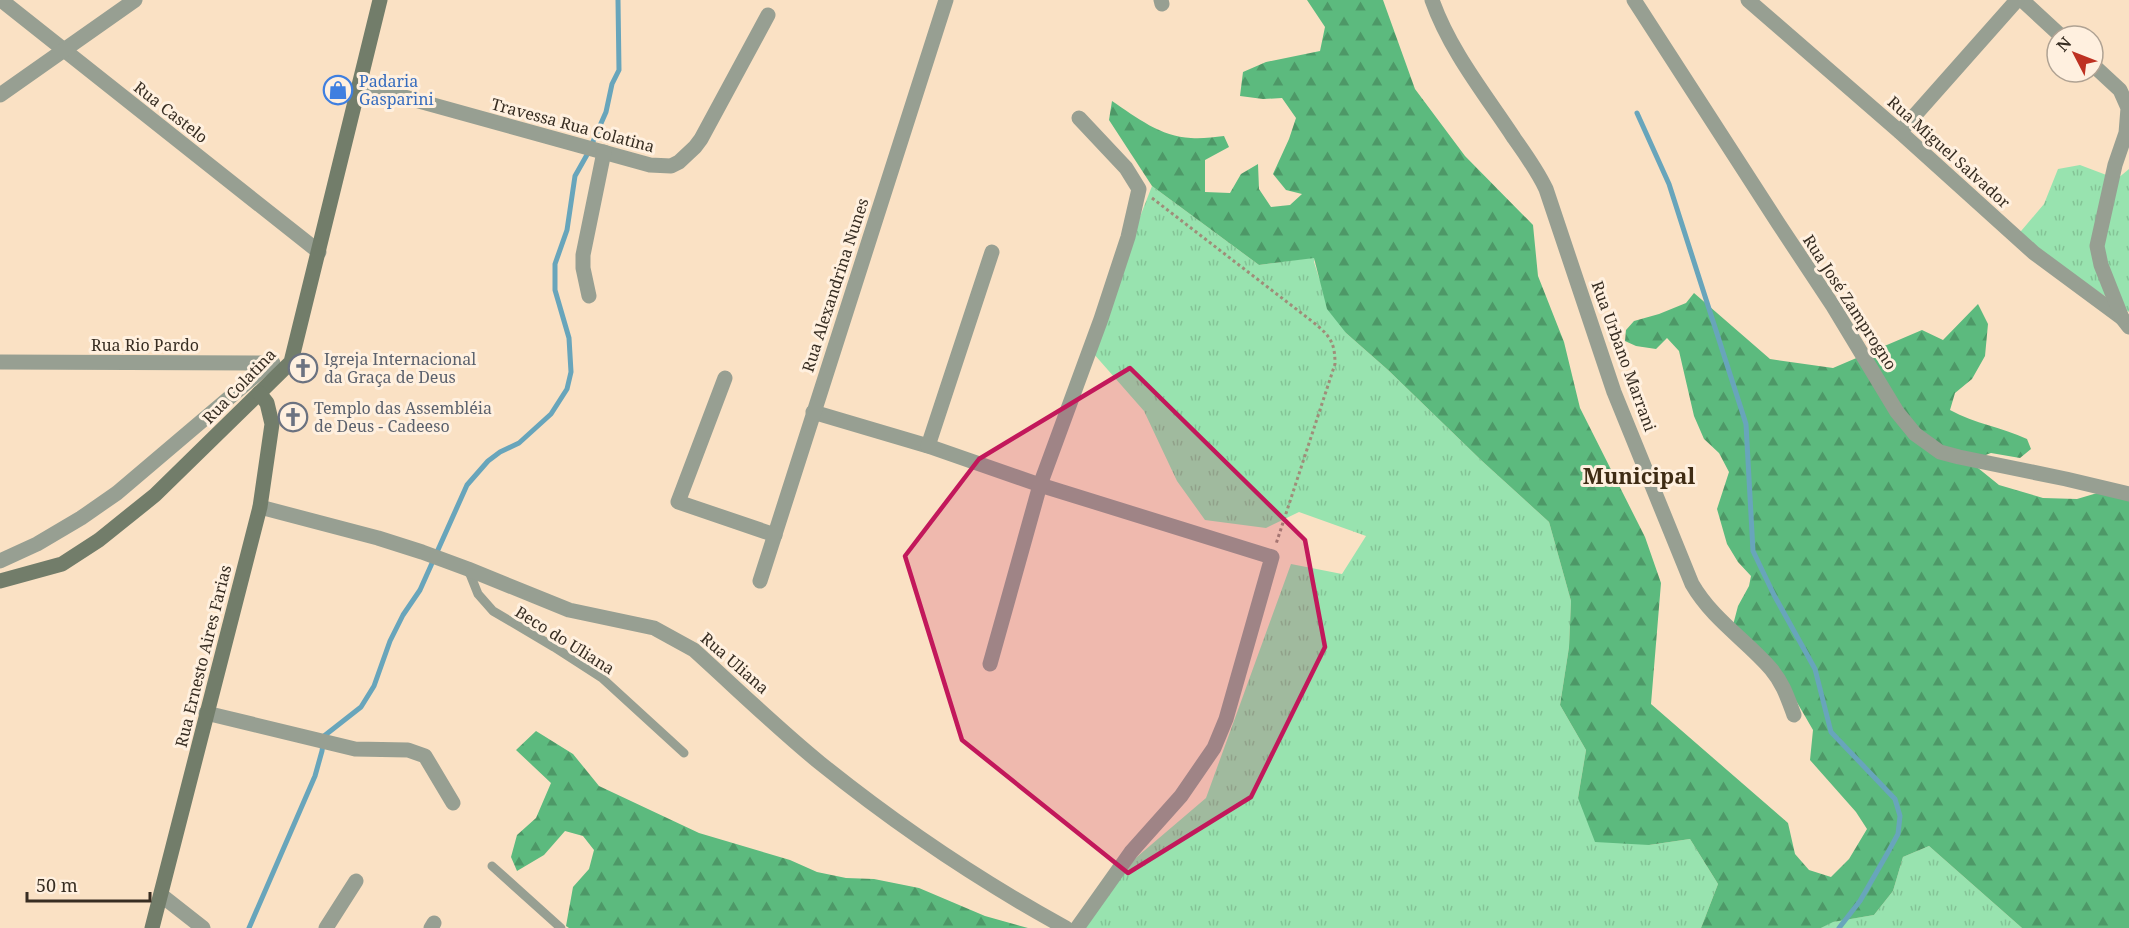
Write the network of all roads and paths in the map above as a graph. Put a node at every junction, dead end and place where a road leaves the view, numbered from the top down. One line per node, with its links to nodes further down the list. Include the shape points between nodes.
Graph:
1 (1, 0): 11 (street, Rua Castelo)
2 (135, 0): 11 (street)
3 (380, 0): 13 (main road, Rua Colatina)
4 (946, 0): 28 (street, Rua Alexandrina Nunes)
5 (1432, 0): 41 (street, Rua Urbano Marrani, via 1459,56 1532,161 1546,189 1614,392 1692,584 1718,620 1771,669)
6 (1634, 0): 31 (street, Rua José Zamprogno, via 1833,306 1897,412 1915,434 1940,452 1959,458)
7 (1748, 0): 16 (street, Rua Miguel Salvador)
8 (2020, 0): 10 (street); 16 (street)
9 (768, 15): 17 (street, Travessa Rua Colatina, via 701,139 680,162 660,167)
10 (2047, 24)
11 (64, 50): 14 (street); 19 (street, Rua Castelo)
12 (2105, 76): 22 (street, via 2127,102 2128,117 2097,246 2101,265)
13 (361, 85): 17 (street, Travessa Rua Colatina); 19 (main road, Rua Colatina)
14 (0, 95)
15 (1079, 118): 18 (street, via 1130,172)
16 (1900, 132): 22 (street, Rua Miguel Salvador, via 2034,253)
17 (593, 149): 21 (street, via 583,255)
18 (1139, 189): 30 (street, via 1101,319); 34 (path, via 1313,322 1335,348 1335,364)
19 (319, 252): 24 (main road, Rua Colatina)
20 (992, 252): 29 (street)
21 (589, 296)
22 (2126, 322)
23 (0, 362): 25 (street, Rua Rio Pardo)
24 (291, 362): 25 (street, Rua Rio Pardo); 27 (main road, Rua Colatina)
25 (269, 363): 35 (street, Rua Colatina, via 117,493 37,544)
26 (725, 378): 33 (street, via 678,502)
27 (259, 393): 32 (main road, Rua Ernesto Aires Farias, via 267,403 272,424); 37 (main road, Rua Colatina, via 155,495 99,540 62,564)
28 (813, 412): 29 (street); 33 (street, Rua Alexandrina Nunes)
29 (928, 446): 30 (street)
30 (1040, 485): 34 (street); 39 (street)
31 (2129, 494)
32 (260, 507): 36 (street, Rua Uliana, via 378,538); 40 (main road, Rua Ernesto Aires Farias)
33 (775, 535): 38 (street, Rua Alexandrina Nunes)
34 (1272, 557): 52 (street, via 1226,719 1214,748 1181,796 1131,852)
35 (0, 561)
36 (468, 569): 42 (lane, Beco do Uliana, via 478,594 494,611 602,678); 51 (street, Rua Uliana, via 569,610 654,628 675,638 694,650 819,762 891,817)
37 (0, 581)
38 (760, 581)
39 (990, 664)
40 (206, 713): 43 (street, via 356,749 408,750 425,756); 46 (main road, Rua Ernesto Aires Farias)
41 (1794, 715)
42 (684, 753)
43 (453, 803)
44 (492, 866): 50 (lane)
45 (356, 881): 49 (street)
46 (161, 895): 47 (main road, Rua Ernesto Aires Farias); 48 (street)
47 (152, 928)
48 (204, 928)
49 (326, 928)
50 (561, 928)
51 (1066, 928)
52 (1077, 928)

